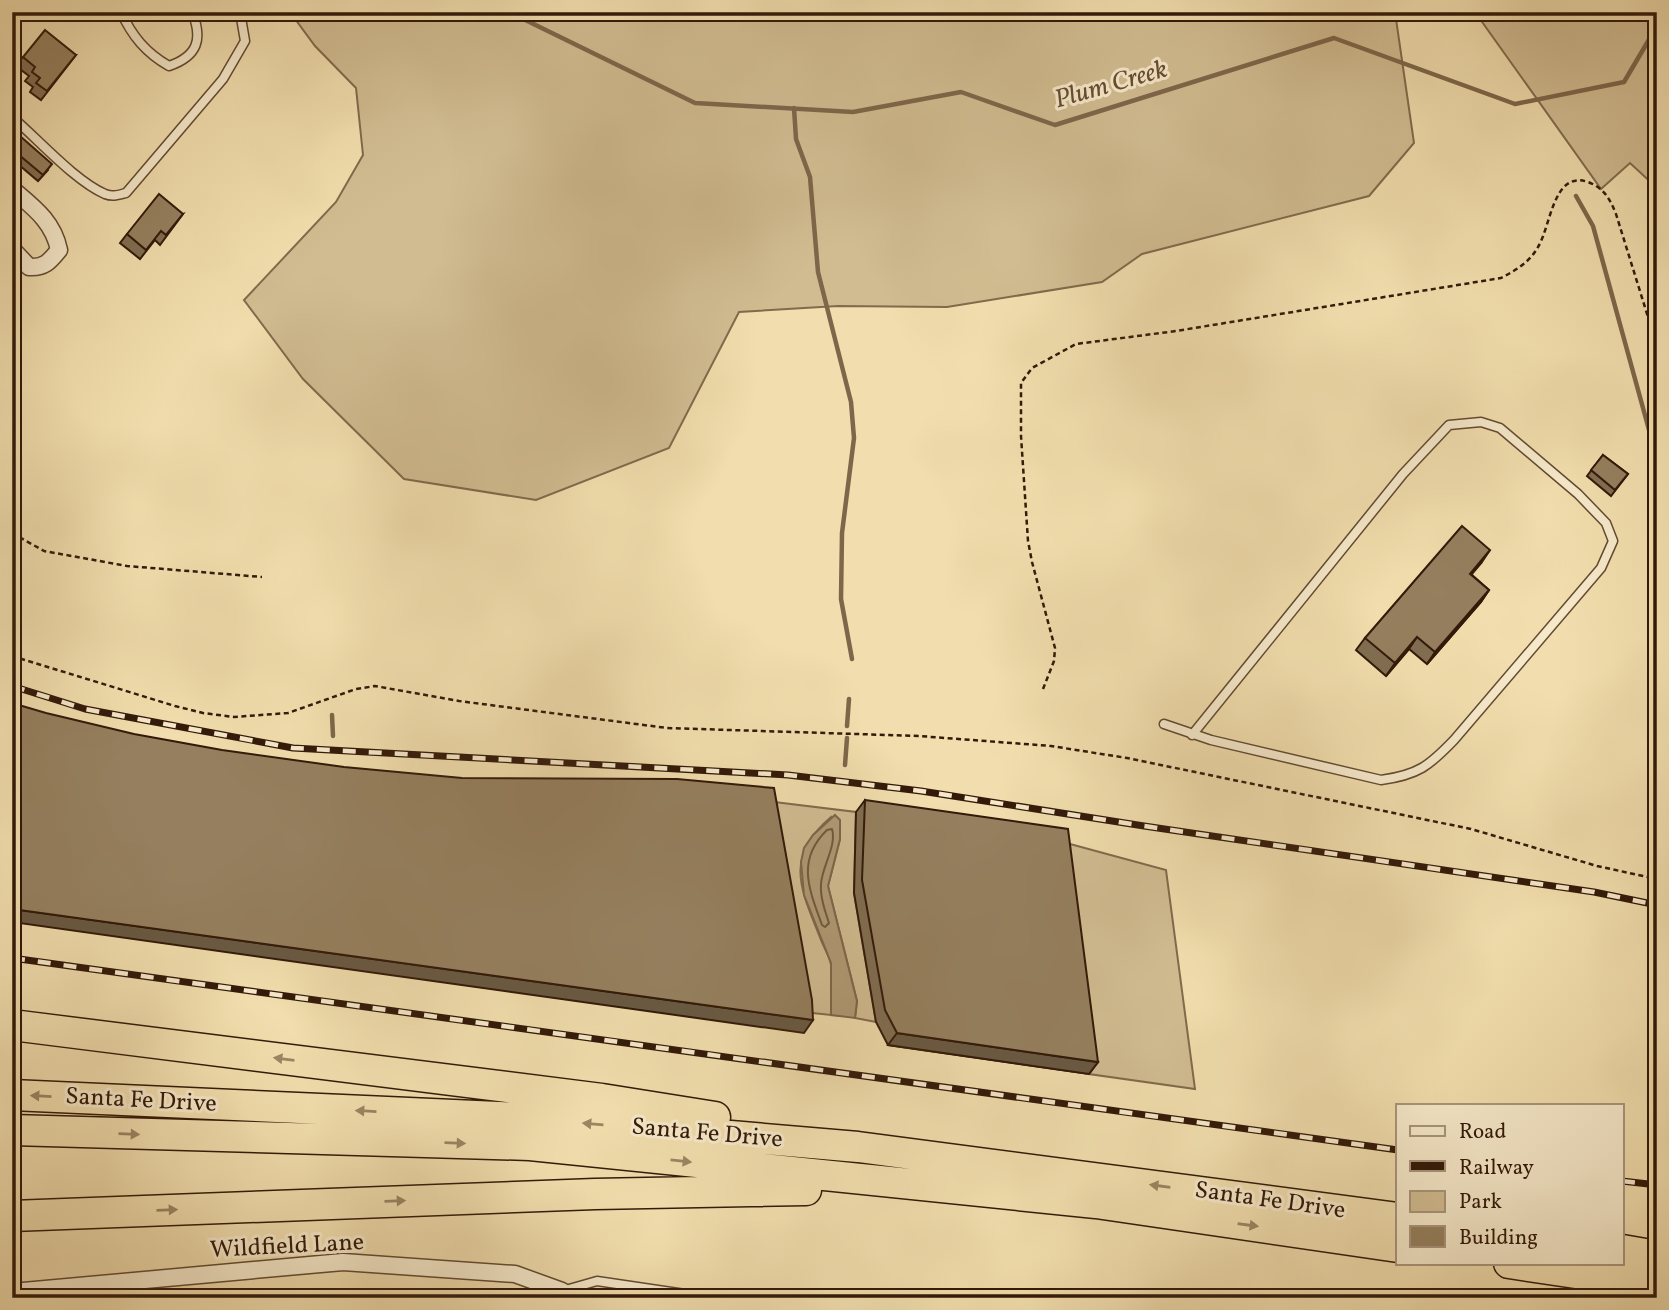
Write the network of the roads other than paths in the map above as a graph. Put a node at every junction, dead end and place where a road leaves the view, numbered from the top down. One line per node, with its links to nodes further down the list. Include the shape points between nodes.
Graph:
1 (121, 12): 2 (lane, via 131,33 169,66 191,54 198,40)
2 (192, 12)
3 (240, 12): 4 (lane, via 245,41 223,79 126,193 114,197 103,193 65,166)
4 (12, 117)
5 (12, 189): 6 (street, via 42,215 56,235 59,250 49,262 29,267)
6 (12, 249)
7 (1164, 724): 8 (lane)
8 (1192, 735): 8 (lane, via 1381,780 1407,777 1433,761 1454,740 1601,568 1613,541 1606,523 1500,428 1480,422 1449,425 1403,474)
9 (12, 1025): 12 (highway, one-way to 9, via 602,1099)
10 (12, 1095): 12 (highway, Santa Fe Drive, one-way to 10, via 522,1118)
11 (12, 1130): 13 (highway, Santa Fe Drive, one-way to 13, via 530,1146)
12 (932, 1157): 15 (highway, Santa Fe Drive, one-way to 12)
13 (1096, 1203): 14 (highway, one-way to 13, via 816,1189); 16 (highway, Santa Fe Drive, one-way to 16)
14 (12, 1216)
15 (1396, 1218)
16 (1396, 1247)
17 (1624, 1250): 18 (highway)
18 (1657, 1256)
19 (1516, 1264): 20 (highway)
20 (1657, 1285)
21 (12, 1292): 22 (street, Wildfield Lane, via 343,1262 515,1274)
22 (567, 1294): 23 (lane, via 597,1281)
23 (712, 1298)
24 (883, 1298): 25 (lane, via 906,1294)
25 (925, 1298)

